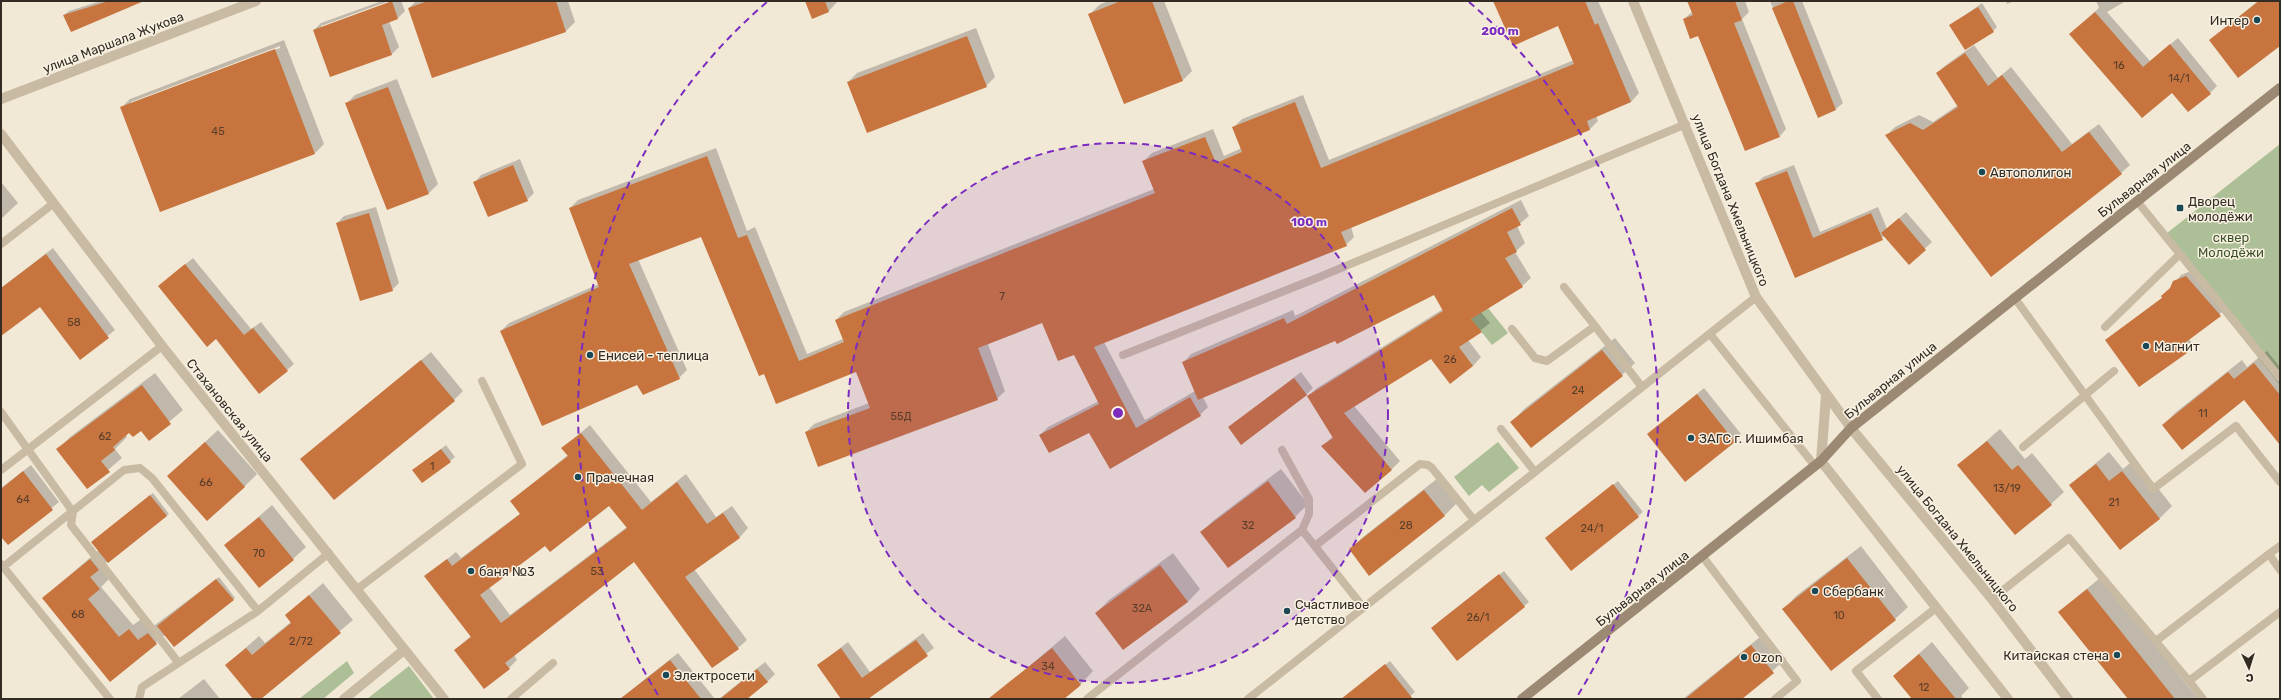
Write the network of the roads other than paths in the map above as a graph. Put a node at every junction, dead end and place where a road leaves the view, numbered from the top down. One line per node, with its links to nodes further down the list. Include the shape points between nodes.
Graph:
1 (256, 1): 4 (street, улица Маршала Жукова)
2 (1633, 1): 5 (street, улица Богдана Хмельницкого)
3 (2280, 88): 7 (main road, Бульварная улица)
4 (1, 99)
5 (1686, 124): 12 (street, улица Богдана Хмельницкого); 19 (lane, via 1317,278)
6 (1, 134): 8 (street, Стахановская улица)
7 (2137, 201): 10 (lane); 13 (main road, Бульварная улица)
8 (54, 203): 9 (lane); 18 (street, Стахановская улица)
9 (1, 244)
10 (2180, 254): 15 (lane); 21 (lane)
11 (1564, 287): 14 (lane)
12 (1756, 297): 17 (lane); 25 (street, улица Богдана Хмельницкого)
13 (2014, 298): 24 (lane); 27 (main road, Бульварная улица)
14 (1594, 326): 16 (lane, via 1547,361 1535,358); 23 (lane)
15 (2105, 327)
16 (1512, 329)
17 (1710, 334): 23 (lane); 32 (lane)
18 (162, 346): 30 (lane); 41 (street, Стахановская улица)
19 (1123, 355)
20 (2114, 370): 24 (lane)
21 (2280, 378)
22 (482, 380): 46 (lane, via 522,464)
23 (1642, 387): 34 (lane)
24 (2086, 395): 29 (lane); 35 (lane, via 2153,490 2236,426)
25 (1826, 396): 27 (street, улица Богдана Хмельницкого); 32 (street)
26 (1, 412): 30 (lane)
27 (1851, 428): 32 (main road, Бульварная улица); 47 (street, улица Богдана Хмельницкого)
28 (1501, 429): 34 (lane)
29 (2023, 447)
30 (29, 449): 33 (lane); 36 (lane)
31 (1282, 450): 38 (lane, via 1309,498 1309,514)
32 (1818, 464): 43 (main road, Бульварная улица); 49 (street)
33 (1, 470)
34 (1535, 472): 37 (lane)
35 (2280, 482)
36 (73, 512): 44 (lane); 50 (lane, via 124,470 140,468 152,478); 54 (lane, via 71,525)
37 (1474, 520): 39 (lane, via 1432,468 1420,464); 48 (lane)
38 (1302, 530): 39 (lane); 63 (lane)
39 (1314, 546): 48 (lane)
40 (2280, 546): 42 (lane)
41 (329, 554): 46 (street, Стахановская улица); 50 (lane)
42 (2269, 554): 45 (lane); 52 (lane)
43 (1703, 557): 65 (main road, Бульварная улица); 66 (lane, via 1797,680)
44 (2, 566): 58 (lane)
45 (2280, 570)
46 (356, 590): 53 (street, Стахановская улица)
47 (1992, 600): 52 (lane, via 2069,538); 57 (street, улица Богдана Хмельницкого)
48 (1363, 607): 64 (lane)
49 (1936, 608): 67 (lane, via 1856,671); 68 (street)
50 (258, 611): 54 (lane)
51 (2280, 612): 56 (lane)
52 (2156, 641): 56 (lane)
53 (404, 650): 60 (street); 61 (street, Стахановская улица)
54 (178, 662): 59 (lane, via 142,687)
55 (553, 663): 62 (lane)
56 (2189, 681): 69 (lane)
57 (2066, 698)
58 (110, 699)
59 (139, 699)
60 (344, 699)
61 (444, 699)
62 (511, 699)
63 (1087, 699)
64 (1248, 699)
65 (1522, 699)
66 (1775, 699)
67 (1878, 699)
68 (2008, 699)
69 (2203, 699)

